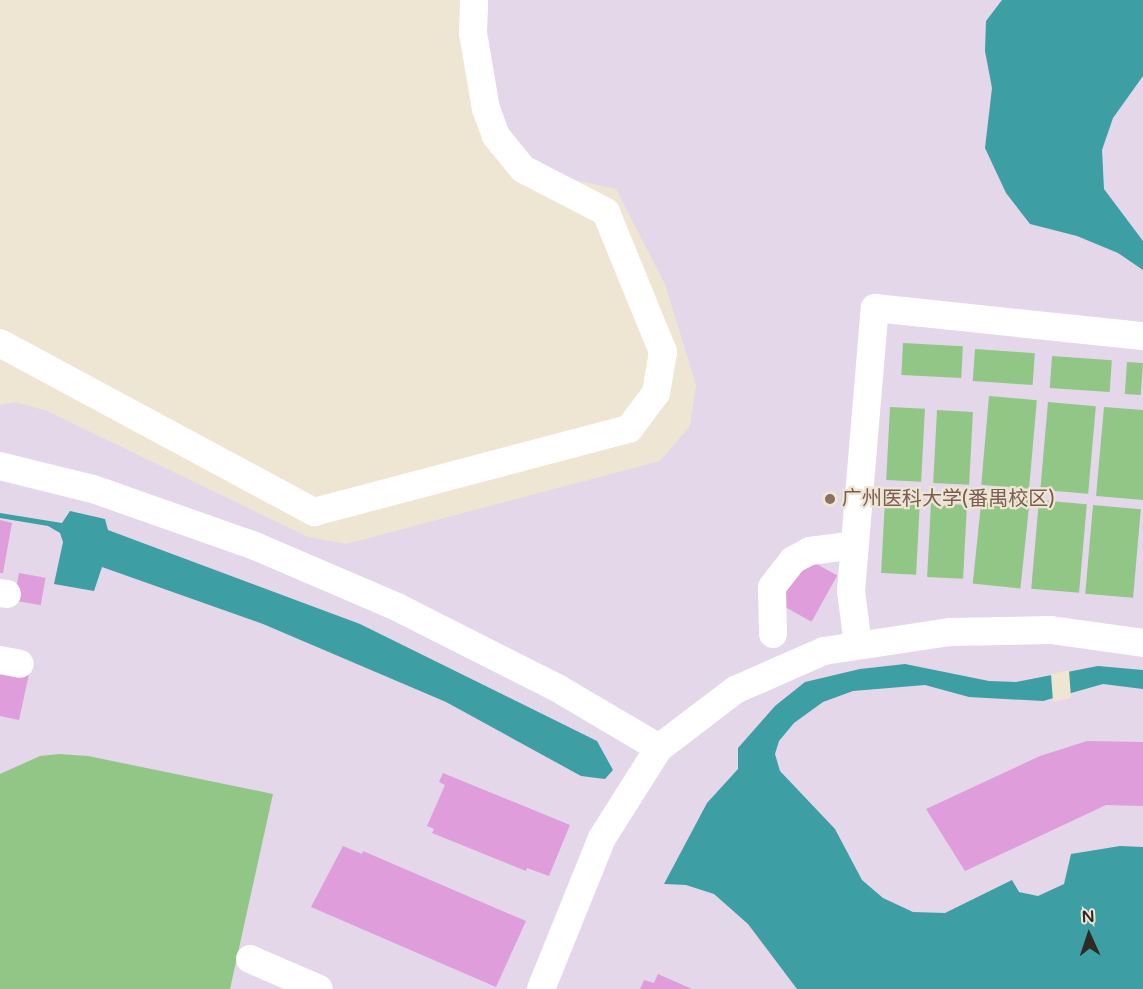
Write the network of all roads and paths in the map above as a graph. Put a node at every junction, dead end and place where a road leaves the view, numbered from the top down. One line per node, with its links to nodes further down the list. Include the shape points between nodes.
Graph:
1 (474, 0): 3 (street, via 473,33 486,109 496,136 523,169 606,212 663,352 656,393 629,429 314,512)
2 (1143, 336): 5 (street, via 874,308)
3 (0, 343)
4 (0, 466): 9 (street, via 93,489 255,546 397,607 559,689)
5 (855, 545): 6 (street, via 810,551 793,560 772,587); 8 (street, via 851,608)
6 (773, 634)
7 (1143, 643): 8 (street, via 1051,630 950,632)
8 (858, 645): 9 (street, via 824,651 735,690)
9 (659, 748): 13 (street, via 602,838)
10 (250, 959): 11 (street)
11 (284, 982): 12 (street)
12 (320, 989)
13 (541, 989)

